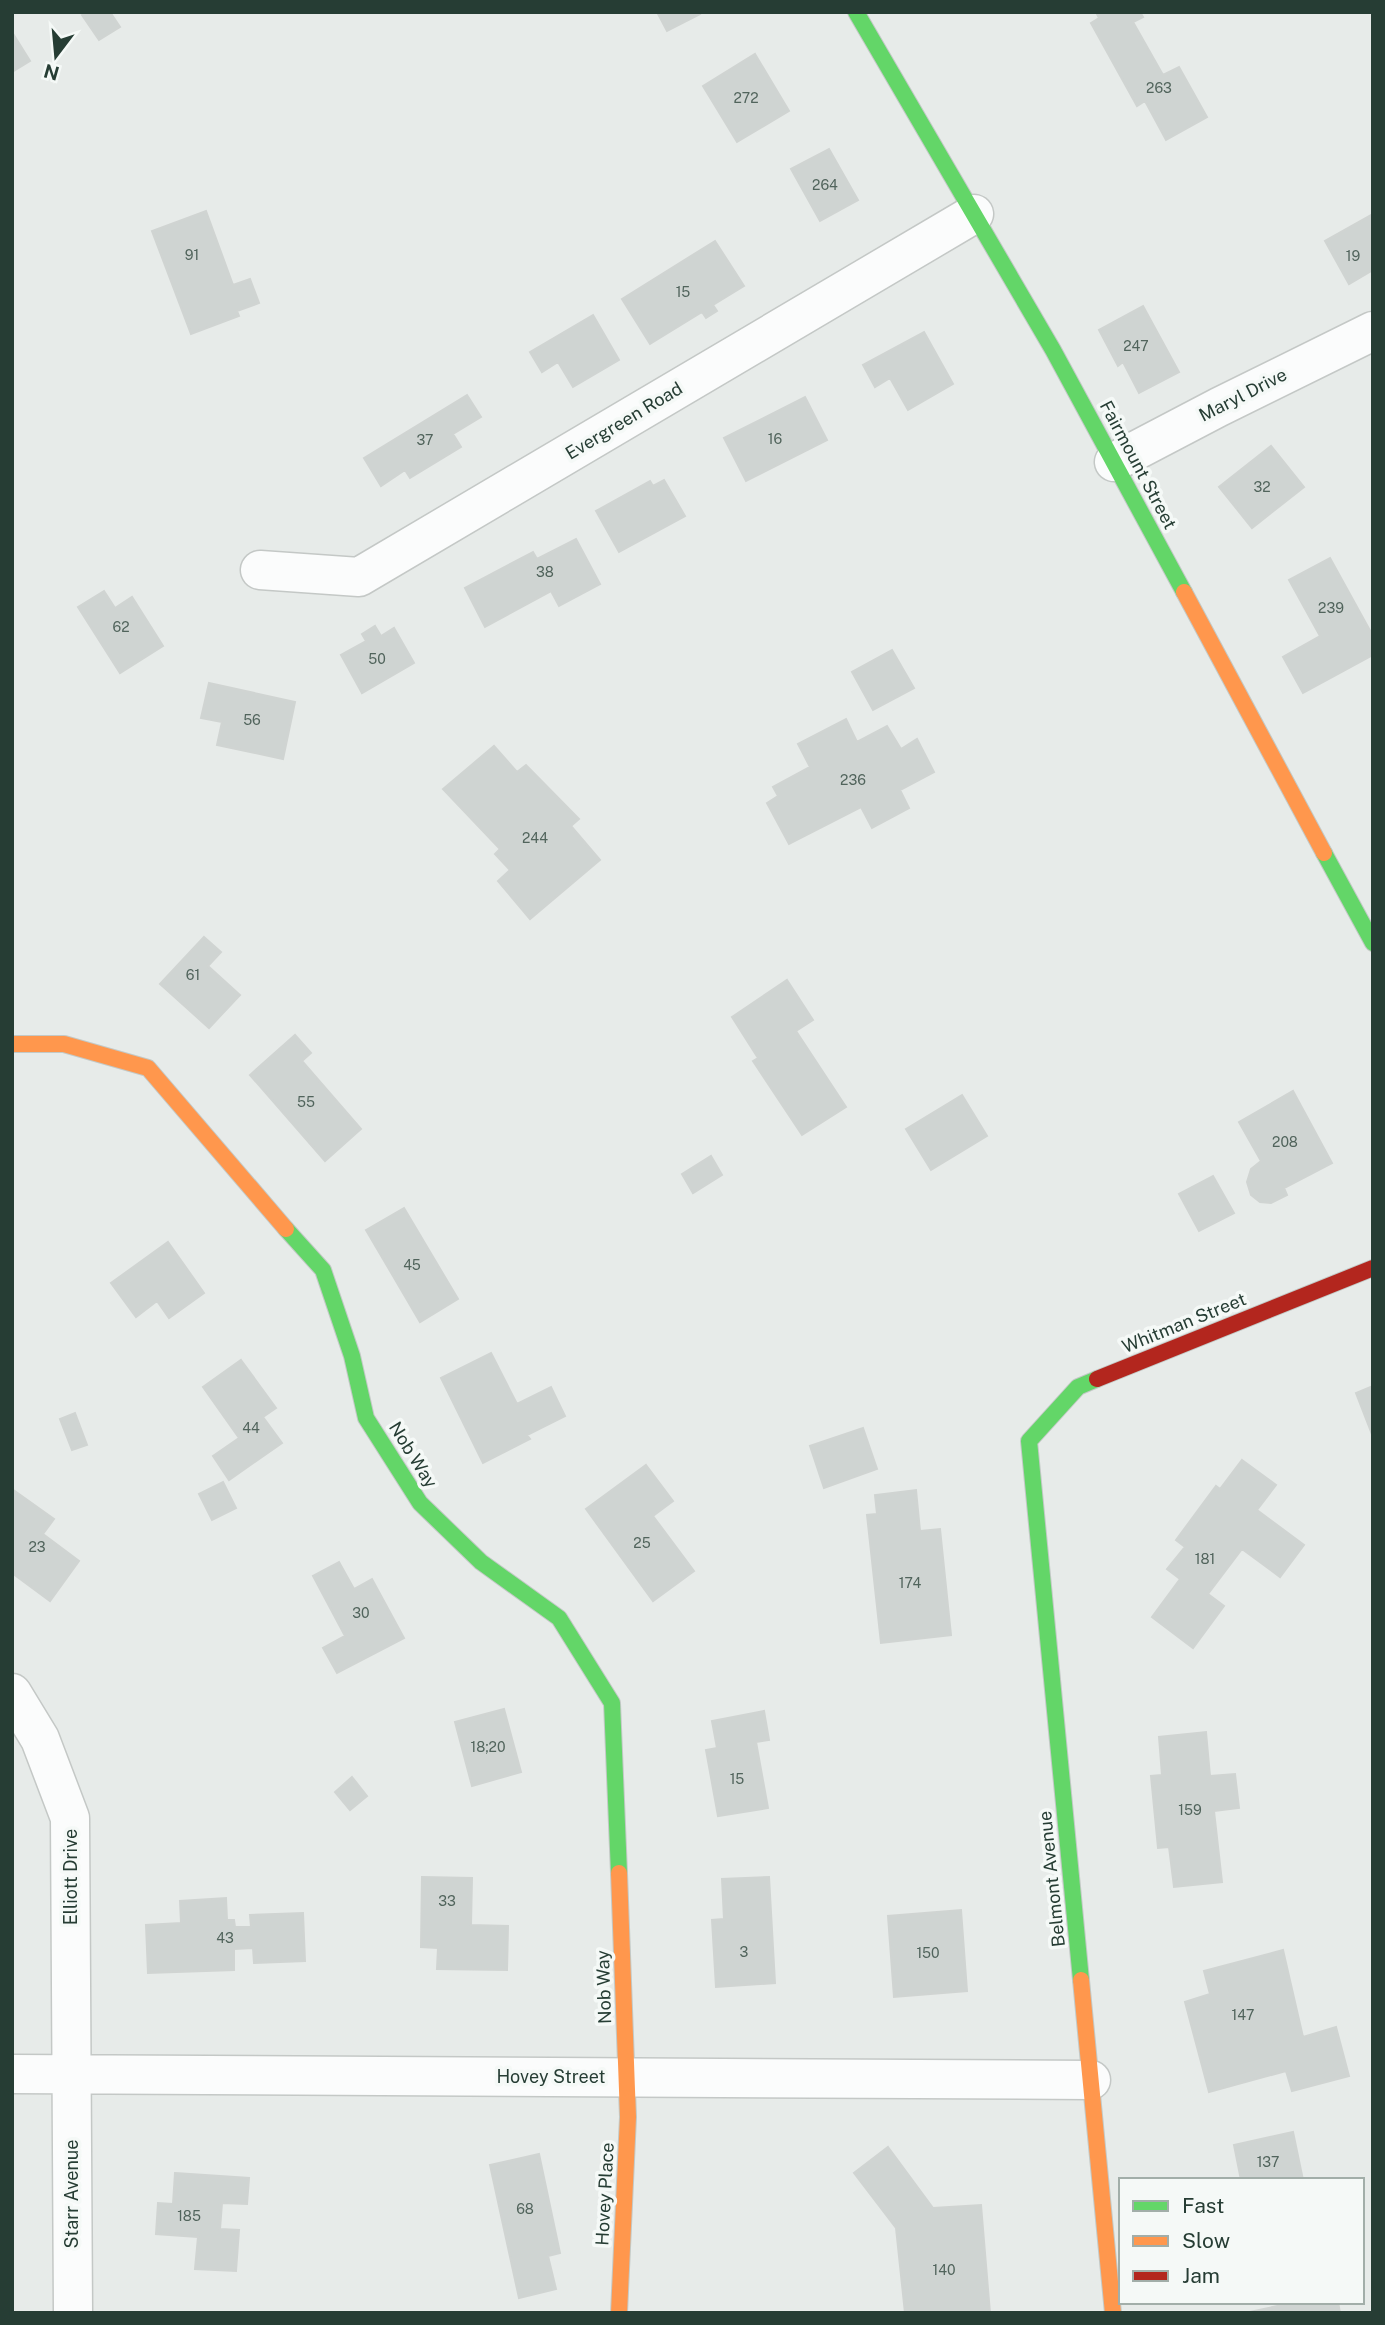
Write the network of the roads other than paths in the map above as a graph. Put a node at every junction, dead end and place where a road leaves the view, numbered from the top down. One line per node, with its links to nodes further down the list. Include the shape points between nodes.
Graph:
1 (856, 12): 2 (street, Fairmount Street)
2 (974, 214): 4 (street, Fairmount Street); 5 (street, Evergreen Road, via 359,577)
3 (1373, 331): 4 (street, Maryl Drive)
4 (1114, 462): 6 (street, Fairmount Street)
5 (260, 570)
6 (1373, 943)
7 (12, 1044): 13 (street, Nob Way, via 64,1044 148,1068 323,1270 352,1356 366,1418 420,1503 481,1562 559,1618 612,1703)
8 (1373, 1268): 9 (street, Whitman Street, via 1078,1387)
9 (1029, 1441): 14 (street, Belmont Avenue)
10 (12, 1693): 12 (street, Elliott Drive, via 40,1739 71,1818)
11 (12, 2074): 12 (street, Hovey Street)
12 (71, 2075): 13 (street, Hovey Street); 15 (street, Starr Avenue)
13 (626, 2078): 14 (street, Hovey Street); 16 (street, Hovey Place)
14 (1091, 2080): 17 (street, Belmont Avenue)
15 (73, 2313)
16 (619, 2313)
17 (1113, 2313)

